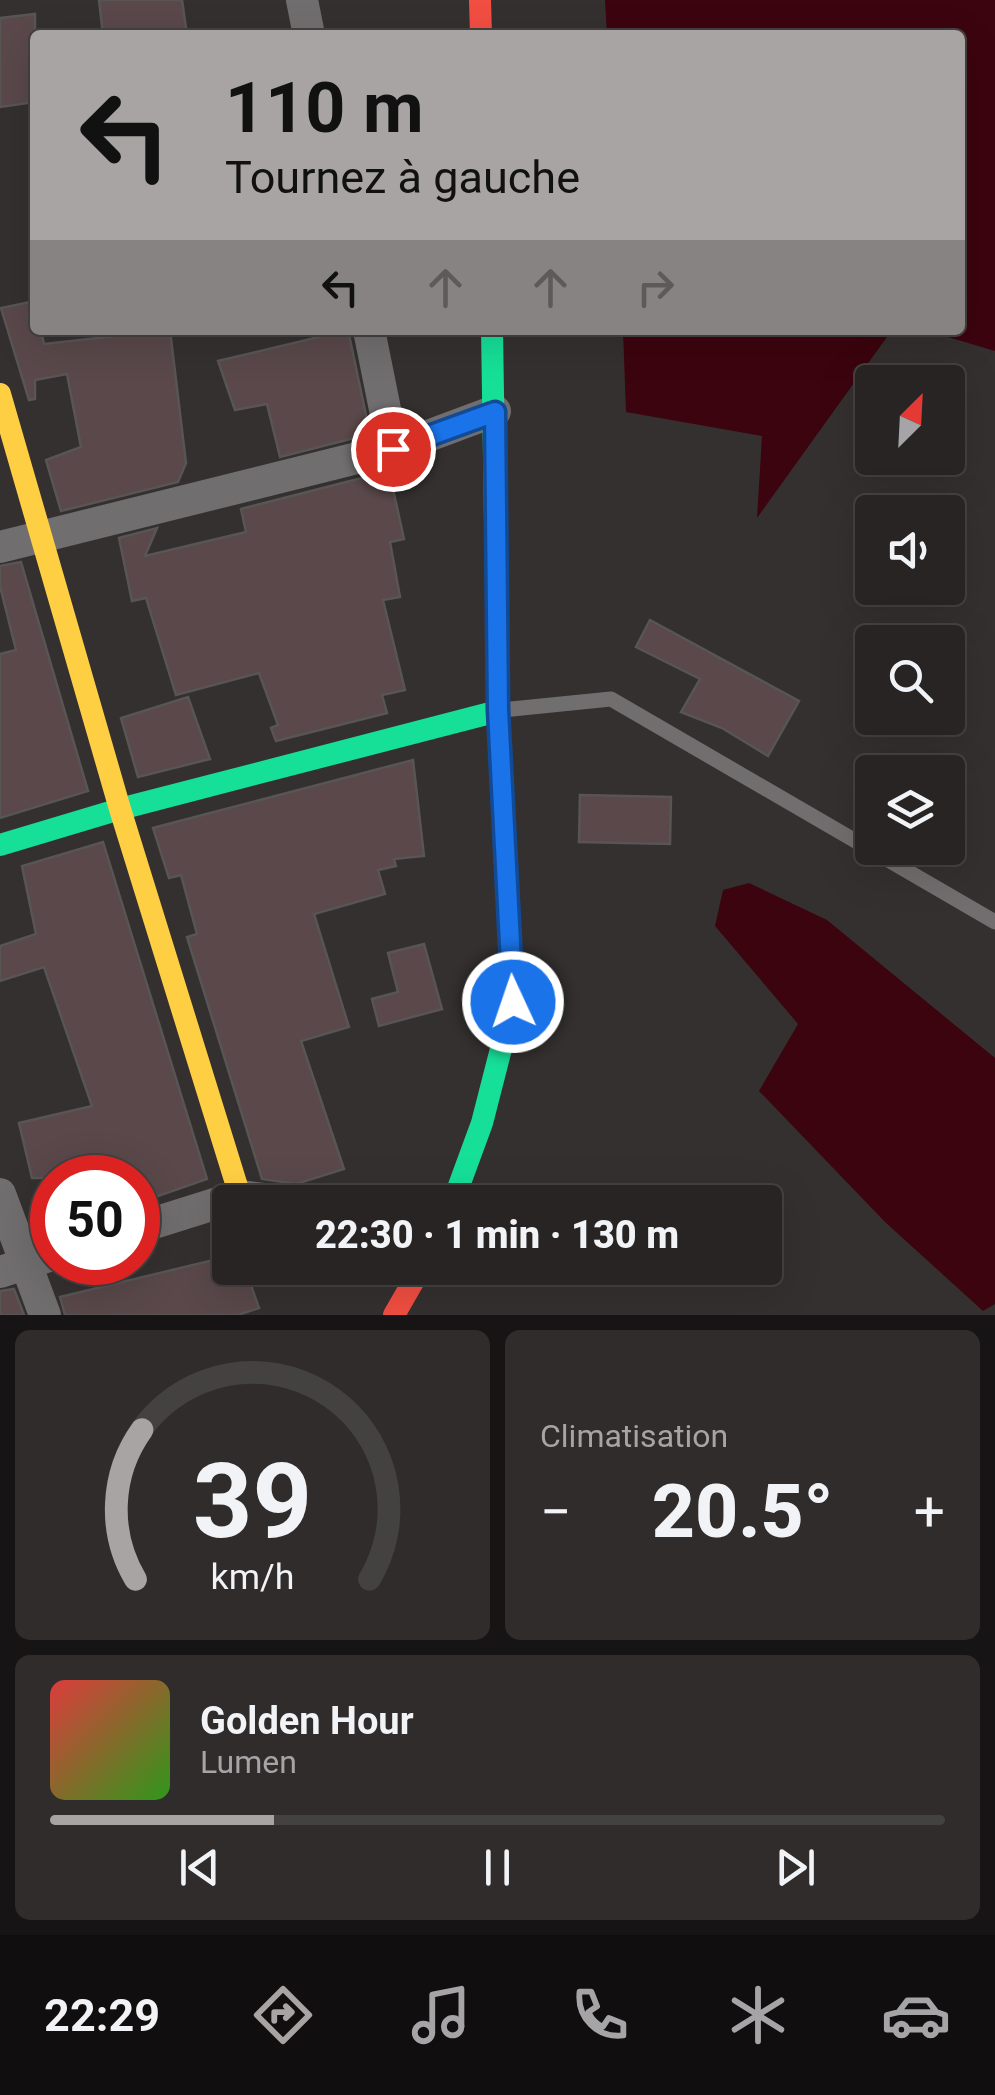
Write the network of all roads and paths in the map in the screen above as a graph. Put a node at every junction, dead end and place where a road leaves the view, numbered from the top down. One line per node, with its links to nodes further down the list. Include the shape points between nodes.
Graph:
1 (302, 0): 3 (street)
2 (480, 0): 4 (street)
3 (308, 30)
4 (481, 30)
5 (370, 335): 9 (street)
6 (492, 335): 8 (street)
7 (0, 394): 10 (street)
8 (495, 412): 9 (street); 12 (street)
9 (393, 449): 10 (street)
10 (39, 536): 11 (street); 13 (street)
11 (0, 547)
12 (498, 710): 13 (street); 15 (lane, via 611,699); 17 (street, via 513,1002)
13 (120, 809): 14 (street); 16 (street)
14 (0, 846)
15 (995, 922)
16 (237, 1185)
17 (459, 1185)
18 (0, 1194): 21 (street)
19 (212, 1205): 20 (street)
20 (160, 1221)
21 (26, 1263): 23 (street)
22 (411, 1285): 24 (street)
23 (44, 1315)
24 (394, 1315)

